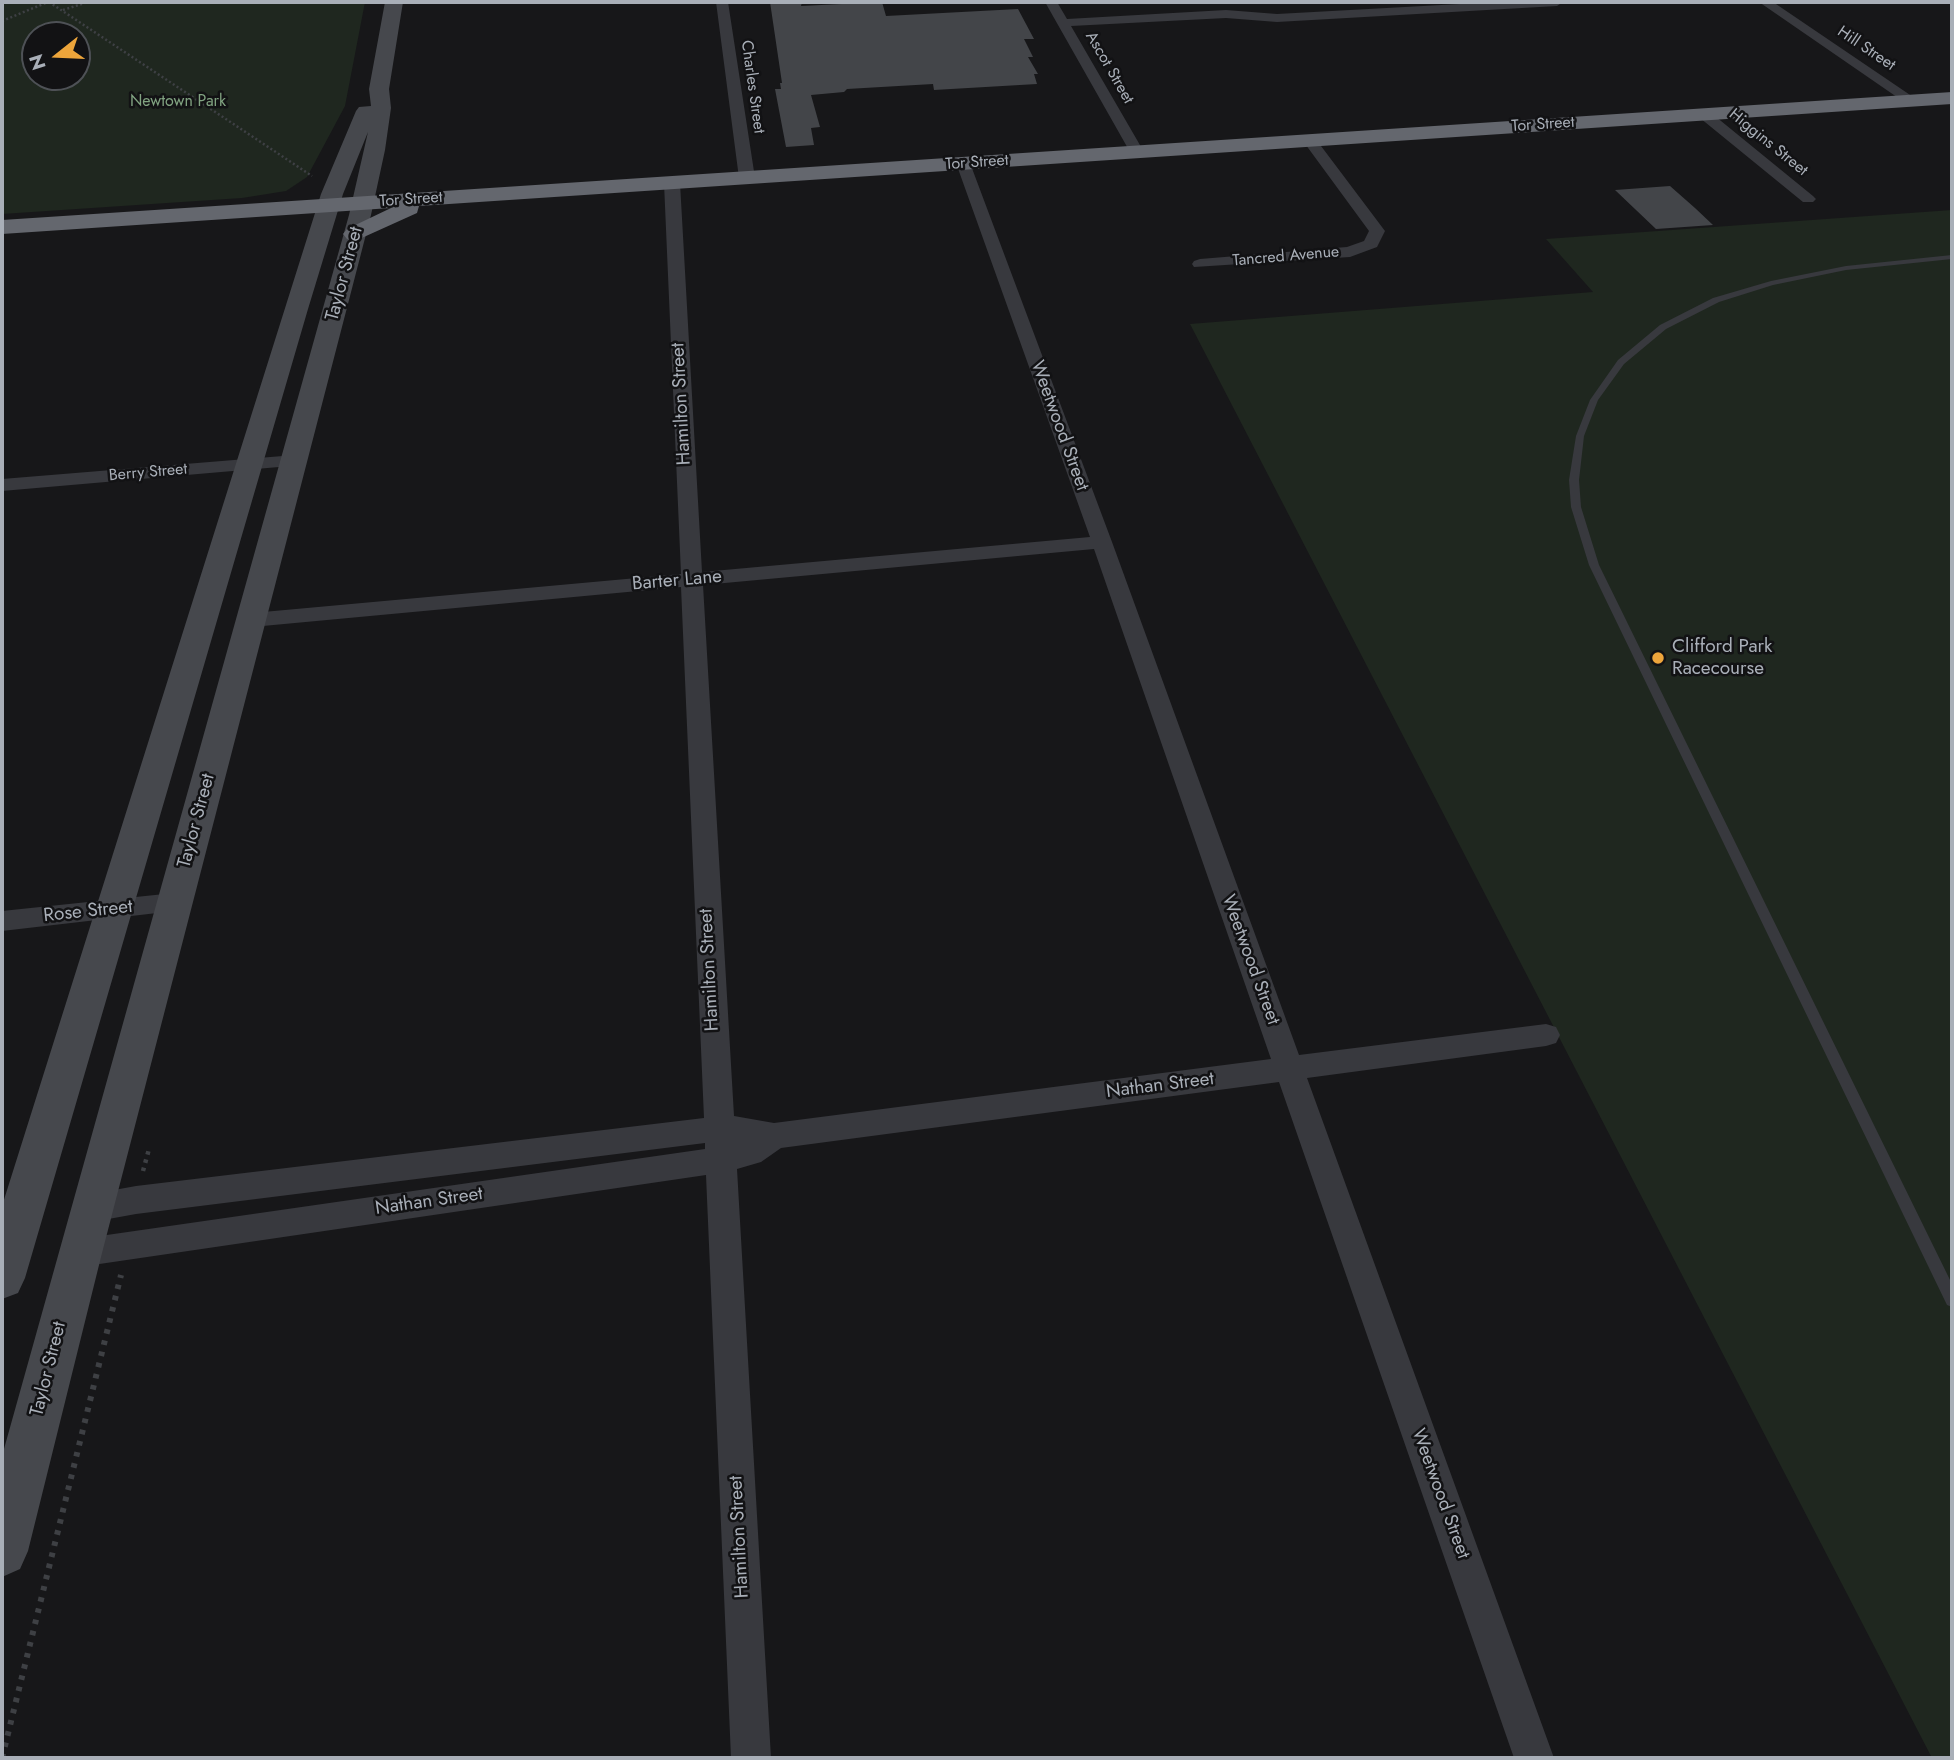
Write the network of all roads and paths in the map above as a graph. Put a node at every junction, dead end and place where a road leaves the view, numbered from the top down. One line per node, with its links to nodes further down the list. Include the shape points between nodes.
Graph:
1 (49, 2): 8 (path); 9 (path)
2 (88, 2): 8 (path)
3 (394, 2): 11 (main road, Taylor Street)
4 (722, 2): 20 (street, Charles Street)
5 (1051, 2): 10 (street, Ascot Street)
6 (1557, 2): 10 (street, via 1277,18 1226,14)
7 (1765, 2): 13 (street, Hill Street)
8 (62, 10): 18 (path)
9 (2, 22)
10 (1063, 23): 16 (street, Ascot Street)
11 (379, 89): 19 (main road, Taylor Street); 24 (main road, Taylor Street, via 381,108)
12 (1952, 98): 13 (highway, Tor Street)
13 (1912, 101): 14 (highway, Tor Street)
14 (1705, 114): 15 (highway, Tor Street); 23 (street, Higgins Street)
15 (1310, 141): 16 (highway, Tor Street); 30 (street, Tancred Avenue, via 1377,231 1371,244 1350,252)
16 (1137, 152): 17 (highway, Tor Street)
17 (963, 163): 20 (highway, Tor Street); 34 (street, Weetwood Street)
18 (313, 176)
19 (339, 176): 25 (main road, Taylor Street); 26 (highway)
20 (747, 178): 21 (highway, Tor Street)
21 (672, 183): 22 (highway, Tor Street); 35 (street, Hamilton Street)
22 (430, 199): 24 (highway, Tor Street); 28 (highway)
23 (1808, 199)
24 (363, 203): 25 (highway, Tor Street); 28 (main road, Taylor Street)
25 (328, 205): 26 (highway, Tor Street); 32 (main road, Taylor Street)
26 (262, 209): 27 (highway, Tor Street)
27 (2, 227)
28 (355, 234): 31 (main road, Taylor Street)
29 (1952, 257): 48 (lane, via 1846,268 1771,283 1716,300 1663,327 1621,362 1594,400 1580,436 1574,480 1576,507 1594,565)
30 (1200, 264)
31 (295, 461): 32 (street, Berry Street); 36 (main road, Taylor Street)
32 (250, 465): 33 (street, Berry Street); 38 (main road, Taylor Street)
33 (2, 485)
34 (1102, 542): 35 (street, Barter Lane); 41 (street, Weetwood Street)
35 (690, 580): 36 (street, Barter Lane); 42 (street, Hamilton Street)
36 (252, 620): 37 (main road, Taylor Street)
37 (174, 902): 38 (street, Rose Street); 45 (main road, Taylor Street)
38 (113, 909): 39 (street, Rose Street); 47 (main road, Taylor Street)
39 (2, 921)
40 (1546, 1035): 41 (street, Nathan Street)
41 (1289, 1070): 43 (street, Nathan Street); 51 (street, Weetwood Street)
42 (718, 1129): 43 (street, Nathan Street); 44 (street, Hamilton Street); 45 (street, Nathan Street)
43 (774, 1136): 44 (street, Nathan Street, via 750,1153)
44 (720, 1160): 46 (street, Nathan Street); 50 (street, Hamilton Street)
45 (92, 1208): 46 (main road, Taylor Street)
46 (79, 1253): 49 (main road, Taylor Street)
47 (2, 1278)
48 (1952, 1300)
49 (2, 1551)
50 (751, 1758)
51 (1534, 1758)

